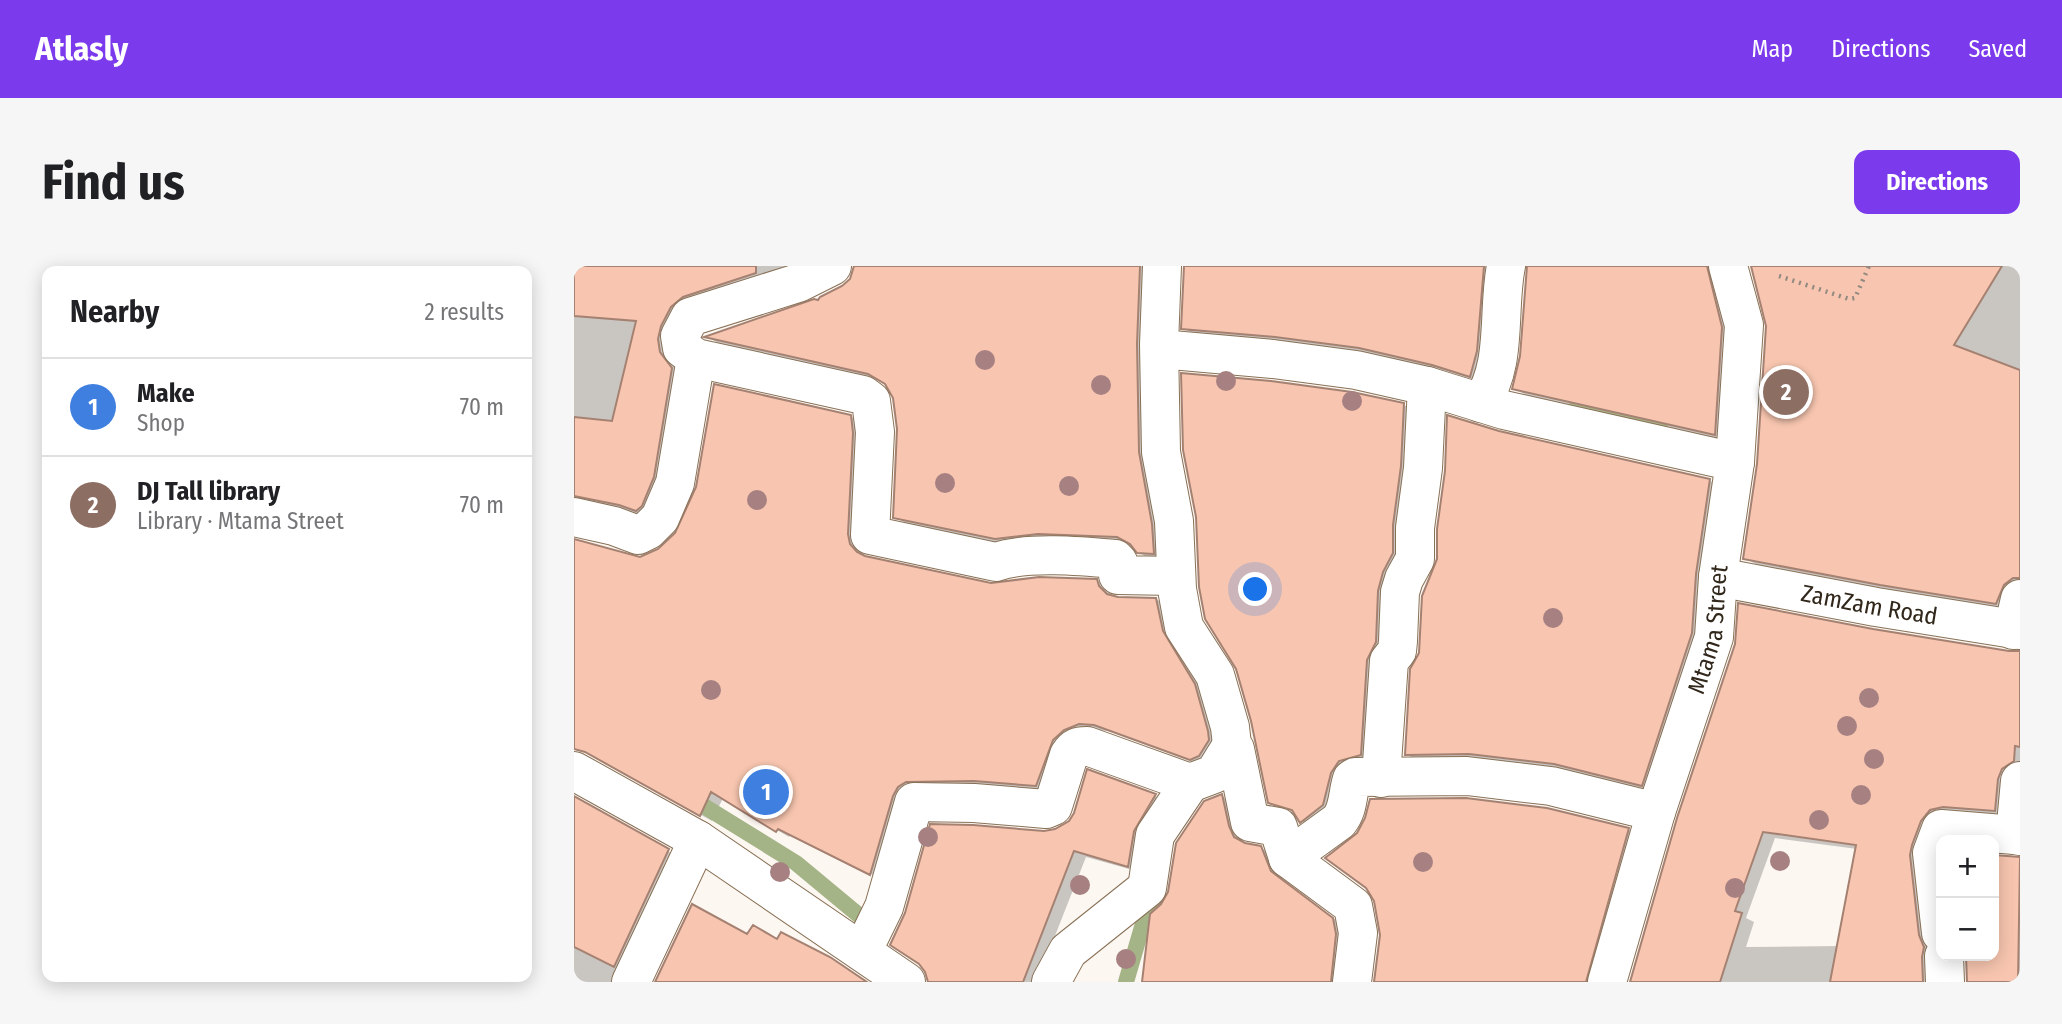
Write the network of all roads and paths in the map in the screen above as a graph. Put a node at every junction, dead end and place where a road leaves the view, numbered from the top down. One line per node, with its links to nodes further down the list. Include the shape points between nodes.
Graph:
1 (832, 266): 8 (street, via 798,283 690,317 680,336 682,348)
2 (1162, 266): 7 (street)
3 (1506, 266): 10 (street, via 1497,359 1490,388)
4 (1728, 266): 11 (street, Mtama Street, via 1744,325)
5 (1869, 266): 6 (path, via 1855,298 1849,299)
6 (1775, 275)
7 (1160, 349): 9 (street, via 1356,370); 13 (street, via 1161,452 1174,521)
8 (696, 358): 12 (street, via 675,483 660,518 638,535); 13 (street, via 863,395 871,401 875,432 870,535 996,562 1013,556 1095,557 1115,559 1118,575)
9 (1427, 386): 10 (street); 18 (street, via 1415,559 1400,592 1397,651 1389,662)
10 (1481, 402): 11 (street)
11 (1735, 462): 14 (street, Mtama Street)
12 (574, 517)
13 (1175, 576): 16 (street, via 1184,627 1215,675)
14 (1718, 577): 15 (street, ZamZam Road, via 1876,607); 21 (street, Mtama Street, via 1714,637)
15 (2018, 619)
16 (1232, 745): 20 (street, via 1214,774); 24 (street, via 1250,822 1278,827)
17 (574, 771): 23 (street)
18 (1381, 778): 21 (street, via 1467,776 1551,786); 24 (street, via 1352,779 1345,814)
19 (2020, 781): 22 (street)
20 (1190, 783): 26 (street, via 1079,746 1069,755 1053,806 1046,809 914,802 884,907); 30 (street, via 1155,835 1147,888 1068,951)
21 (1656, 813): 32 (street, Mtama Street)
22 (2018, 836): 25 (street, via 1941,829 1932,853)
23 (698, 840): 26 (street); 28 (street)
24 (1288, 858): 31 (street, via 1353,906 1358,933)
25 (1937, 898)
26 (863, 950): 29 (street)
27 (1944, 961): 33 (street)
28 (631, 982)
29 (906, 982)
30 (1051, 982)
31 (1352, 982)
32 (1607, 982)
33 (1945, 982)

